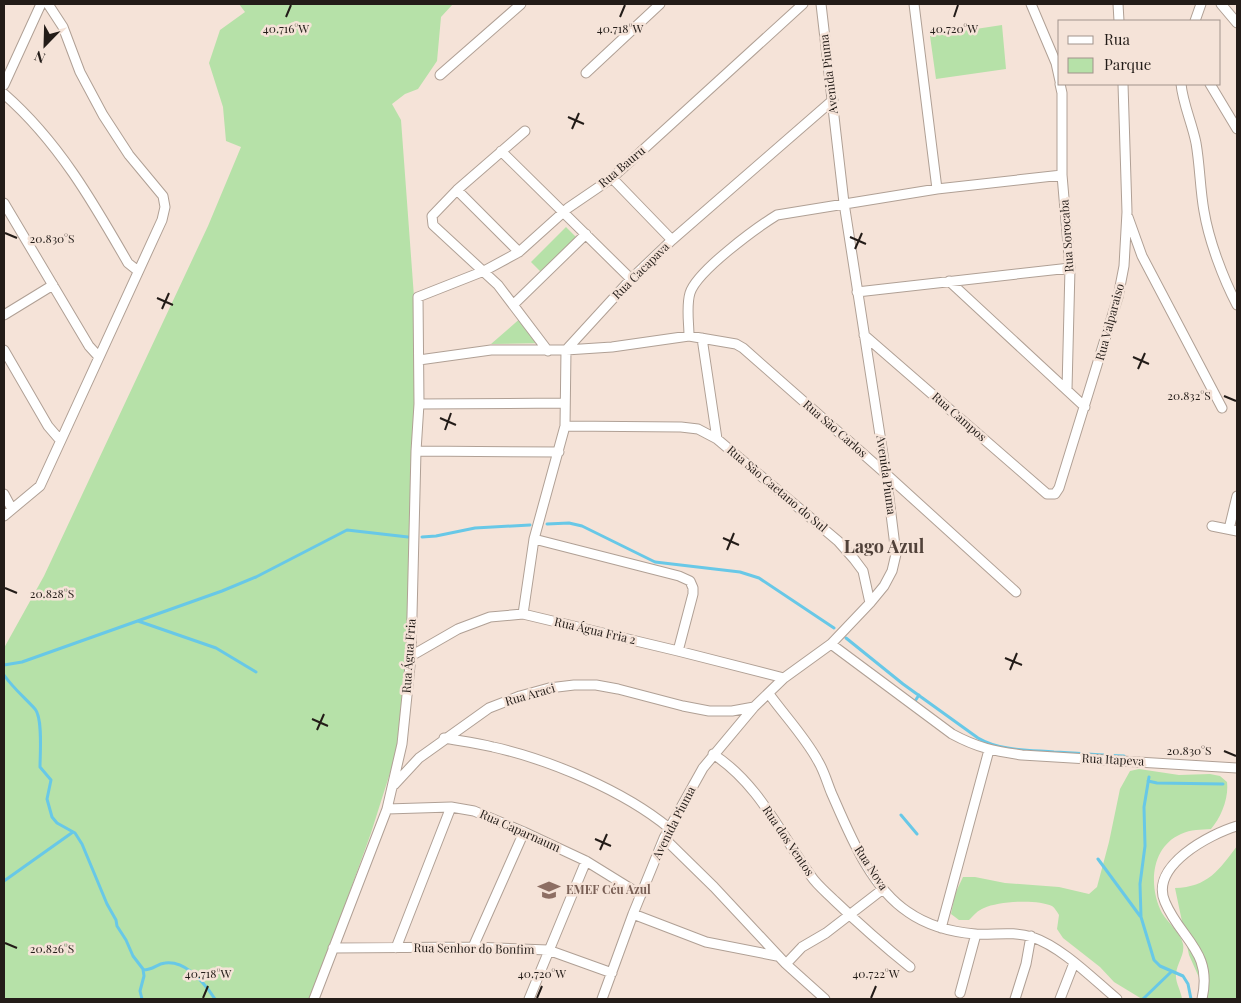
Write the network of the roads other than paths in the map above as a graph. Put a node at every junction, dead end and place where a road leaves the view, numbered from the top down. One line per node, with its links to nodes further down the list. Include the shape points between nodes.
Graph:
1 (41, 4): 18 (street)
2 (48, 4): 40 (street, via 63,27 80,72 102,115 163,196 164,214)
3 (521, 4): 17 (street)
4 (660, 4): 16 (street)
5 (803, 4): 29 (street, Rua Bauru)
6 (821, 4): 24 (street, Avenida Piuma)
7 (914, 4): 30 (street)
8 (1030, 4): 15 (street, Rua Sorocaba)
9 (1114, 4): 12 (street)
10 (1201, 4): 13 (street)
11 (1221, 4): 14 (street)
12 (1118, 13)
13 (1195, 20)
14 (1237, 23)
15 (1058, 72)
16 (586, 73)
17 (440, 75)
18 (4, 85)
19 (1061, 85): 28 (street, Rua Sorocaba)
20 (1123, 85): 35 (street, Rua Valparaiso)
21 (1181, 85): 48 (street, via 1196,140 1209,233)
22 (1211, 85): 25 (street)
23 (4, 94): 40 (street, via 54,145 128,264)
24 (833, 100): 33 (street, Avenida Piuma); 37 (street, Rua Cacapava)
25 (1237, 129)
26 (524, 131): 27 (street)
27 (501, 151): 31 (street); 34 (street)
28 (1062, 175): 30 (street); 39 (street, Rua Sorocaba)
29 (612, 178): 34 (street, Rua Bauru); 37 (street)
30 (937, 188): 33 (street)
31 (458, 190): 38 (street); 41 (street, via 432,216 433,225)
32 (4, 203): 44 (street)
33 (844, 203): 45 (street, Avenida Piuma); 51 (street, via 777,216 737,244 693,287)
34 (564, 212): 36 (street); 38 (street, Rua Bauru)
35 (1127, 212): 61 (street, Rua Valparaiso, via 1124,266 1118,297); 62 (street, via 1142,256)
36 (586, 234): 42 (street); 47 (street)
37 (672, 240): 42 (street, Rua Cacapava)
38 (520, 252): 41 (street, Rua Bauru)
39 (1070, 268): 43 (street); 58 (street, Rua Sorocaba)
40 (138, 271): 56 (street)
41 (484, 271): 46 (street, Rua Bauru); 47 (street)
42 (631, 278): 54 (street, Rua Cacapava)
43 (949, 281): 45 (street); 58 (street)
44 (53, 285): 49 (street); 56 (street, via 89,346)
45 (857, 292): 50 (street, Avenida Piuma)
46 (418, 297): 57 (street, Rua Água Fria)
47 (513, 305): 55 (street)
48 (1237, 305)
49 (4, 315)
50 (864, 335): 68 (street, Avenida Piuma); 70 (street, Rua Campos, via 1047,494)
51 (689, 336): 52 (street); 54 (street, via 612,348)
52 (702, 338): 64 (street, Rua São Caetano do Sul); 68 (street, Rua São Carlos, via 743,348)
53 (4, 350): 65 (street, via 48,426)
54 (566, 350): 55 (street); 59 (street)
55 (548, 351): 57 (street, via 491,350)
56 (99, 357): 65 (street)
57 (419, 360): 60 (street, Rua Água Fria)
58 (1067, 389): 61 (street)
59 (565, 403): 60 (street); 63 (street)
60 (419, 404): 66 (street, Rua Água Fria)
61 (1085, 407): 70 (street, Rua Valparaiso)
62 (1222, 408)
63 (565, 426): 64 (street, via 681,427 698,429); 67 (street)
64 (717, 438): 78 (street, Rua São Caetano do Sul, via 838,541 863,571)
65 (60, 440): 72 (street, via 40,486)
66 (416, 451): 67 (street); 82 (street, Rua Água Fria)
67 (559, 452): 76 (street)
68 (886, 474): 77 (street, Rua São Carlos); 78 (street, Avenida Piuma, via 896,554 888,579)
69 (4, 494): 72 (street)
70 (1055, 494)
71 (1237, 496): 75 (street)
72 (12, 509): 73 (street)
73 (4, 516)
74 (1212, 526): 75 (street)
75 (1233, 530)
76 (534, 539): 79 (street); 81 (street, via 690,581 693,594)
77 (1016, 592)
78 (870, 602): 80 (street, Avenida Piuma)
79 (523, 614): 81 (street, Rua Água Fria 2); 82 (street, Rua Água Fria 2, via 490,617 458,628)
80 (830, 644): 83 (street, Avenida Piuma); 87 (street, Rua Itapeva, via 952,734)
81 (678, 651): 83 (street, Rua Água Fria 2)
82 (411, 656): 90 (street, Rua Água Fria, via 402,744)
83 (784, 678): 84 (street, Avenida Piuma)
84 (769, 694): 85 (street, Avenida Piuma); 98 (street, Rua Nova, via 819,762 850,835)
85 (754, 708): 86 (street, Rua Araci, via 709,711 618,689 574,685 529,693 489,708); 88 (street, Avenida Piuma)
86 (444, 738): 90 (street, Rua Araci); 94 (street, via 493,746 554,765 618,795)
87 (989, 750): 89 (street, Rua Itapeva, via 1022,755); 102 (street)
88 (713, 754): 94 (street, Avenida Piuma); 101 (street, Rua dos Ventos, via 748,785 772,815 812,878)
89 (1237, 768)
90 (392, 786): 92 (street, Rua Água Fria)
91 (451, 807): 92 (street, Rua Caparnaum); 95 (street, Rua Caparnaum, via 474,811); 107 (street)
92 (387, 809): 106 (street, Rua Água Fria)
93 (1237, 826): 122 (street, via 1209,838 1179,858 1167,874 1163,888 1164,901 1202,961)
94 (669, 828): 96 (street, Avenida Piuma)
95 (524, 832): 97 (street, Rua Caparnaum); 105 (street)
96 (664, 838): 99 (street, Avenida Piuma); 109 (street)
97 (586, 861): 99 (street, Rua Caparnaum); 108 (street)
98 (883, 890): 101 (street); 102 (street, Rua Nova, via 908,912)
99 (641, 895): 100 (street, Avenida Piuma)
100 (633, 914): 109 (street, via 706,942); 113 (street, Avenida Piuma)
101 (849, 915): 111 (street, via 802,947); 112 (street, Rua dos Ventos)
102 (942, 928): 103 (street, Rua Nova)
103 (976, 934): 104 (street, Rua Nova); 114 (street)
104 (1031, 936): 110 (street, Rua Nova); 119 (street)
105 (473, 947): 107 (street, Rua Senhor do Bonfim); 108 (street, Rua Senhor do Bonfim)
106 (333, 948): 107 (street, Rua Senhor do Bonfim); 115 (street, Rua Água Fria)
107 (396, 948)
108 (548, 950): 113 (street, Rua Senhor do Bonfim); 116 (street)
109 (777, 956): 111 (street)
110 (1074, 963): 120 (street); 121 (street, Rua Nova)
111 (786, 964): 118 (street)
112 (910, 967)
113 (612, 973): 117 (street, Avenida Piuma)
114 (960, 993)
115 (314, 999)
116 (529, 999)
117 (602, 999)
118 (824, 999)
119 (1015, 999)
120 (1060, 999)
121 (1117, 999)
122 (1202, 999)

